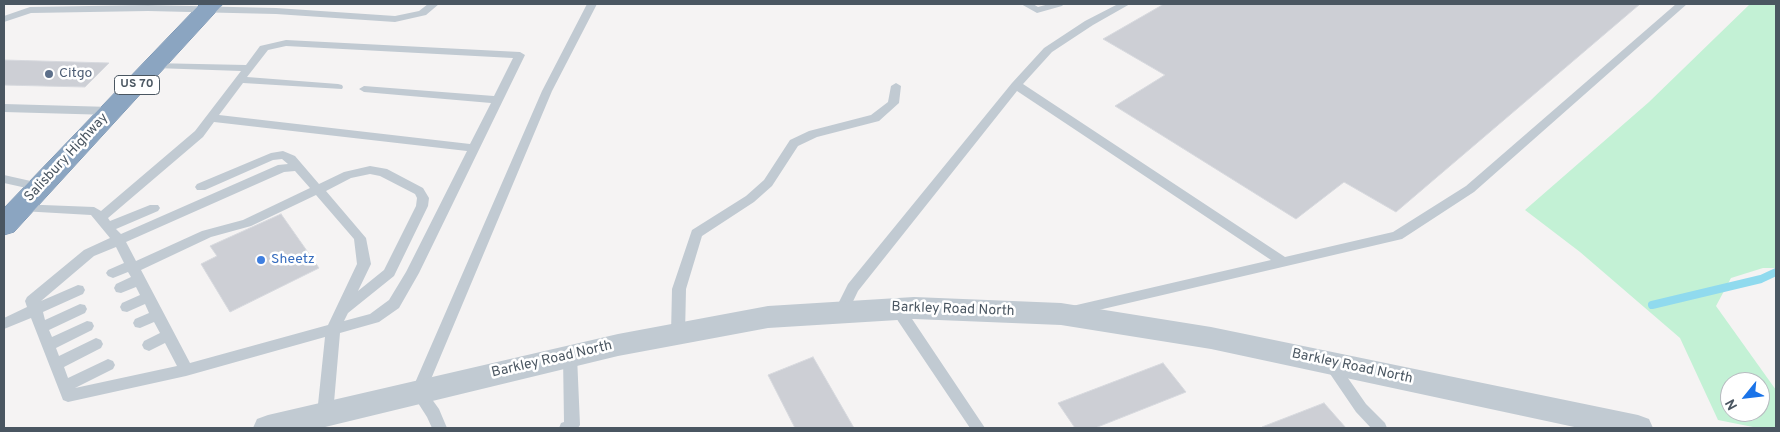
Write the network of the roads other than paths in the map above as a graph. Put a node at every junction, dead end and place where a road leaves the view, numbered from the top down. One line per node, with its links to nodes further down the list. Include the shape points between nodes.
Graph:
1 (332, 4): 10 (lane)
2 (434, 4): 10 (lane, via 422,13 395,19)
3 (592, 4): 63 (lane, via 548,91)
4 (1026, 4): 5 (lane, via 1037,10)
5 (1059, 4)
6 (1126, 4): 15 (lane, via 1048,50)
7 (1682, 4): 33 (lane, via 1470,189 1397,236)
8 (209, 7): 9 (lane); 11 (lane, via 30,10); 12 (highway, Salisbury Highway / US 70)
9 (259, 7): 10 (lane)
10 (322, 15)
11 (4, 19)
12 (155, 65): 13 (lane); 21 (highway, Salisbury Highway / US 70)
13 (248, 68): 14 (lane); 19 (lane, via 264,48 286,43 520,56)
14 (240, 80): 17 (lane); 22 (lane)
15 (1016, 85): 33 (lane); 44 (lane, via 852,288)
16 (896, 86): 52 (lane, via 893,104 875,118 813,134 794,143 768,183 750,199 696,233 680,289)
17 (338, 87)
18 (364, 90): 19 (lane)
19 (498, 100): 23 (lane)
20 (4, 108): 21 (lane)
21 (112, 112): 27 (highway, Salisbury Highway / US 70)
22 (210, 118): 23 (lane); 31 (lane, via 199,134)
23 (474, 148): 51 (lane, via 394,304 374,318)
24 (298, 167): 26 (lane, via 292,158 283,155 270,157); 28 (lane); 32 (lane, via 282,168)
25 (4, 179): 27 (lane)
26 (201, 186)
27 (40, 188): 30 (highway, Salisbury Highway / US 70)
28 (317, 189): 34 (lane, via 248,223 207,234); 43 (lane, via 360,238 364,264); 43 (lane, via 348,175 370,170 383,172 419,191 423,198 389,273)
29 (154, 208): 31 (lane)
30 (12, 216): 31 (lane, via 94,211)
31 (104, 223): 32 (lane)
32 (118, 239): 34 (lane); 42 (lane, via 89,253 32,301)
33 (1283, 262): 45 (lane)
34 (135, 271): 35 (lane); 36 (lane); 38 (lane)
35 (114, 273)
36 (121, 288)
37 (78, 290): 42 (lane)
38 (148, 297): 39 (lane); 46 (lane)
39 (128, 306)
40 (897, 308): 44 (street, Barkley Road North); 45 (street, Barkley Road North); 69 (lane)
41 (80, 309): 50 (lane)
42 (34, 310): 48 (lane); 50 (lane)
43 (342, 311): 51 (lane)
44 (841, 312): 52 (street, Barkley Road North, via 768,317)
45 (1061, 314): 58 (street, Barkley Road North, via 1211,338)
46 (157, 315): 47 (lane); 53 (lane)
47 (140, 323)
48 (4, 324)
49 (87, 326): 55 (lane)
50 (41, 328): 55 (lane)
51 (333, 329): 61 (lane); 64 (lane)
52 (678, 334): 57 (street, Barkley Road North)
53 (168, 335): 56 (lane); 61 (lane)
54 (96, 344): 59 (lane)
55 (48, 345): 59 (lane)
56 (149, 345)
57 (570, 356): 63 (street, Barkley Road North); 68 (lane, via 572,425)
58 (1329, 362): 65 (street, Barkley Road North); 70 (lane, via 1361,408)
59 (56, 364): 62 (lane)
60 (108, 365): 62 (lane)
61 (186, 370): 62 (lane, via 68,396)
62 (64, 387)
63 (418, 392): 64 (street, Barkley Road North); 67 (lane, via 434,414)
64 (325, 414): 66 (street, Barkley Road North)
65 (1606, 424): 71 (street, Barkley Road North)
66 (268, 428)
67 (439, 428)
68 (566, 428)
69 (978, 428)
70 (1380, 428)
71 (1638, 428)

